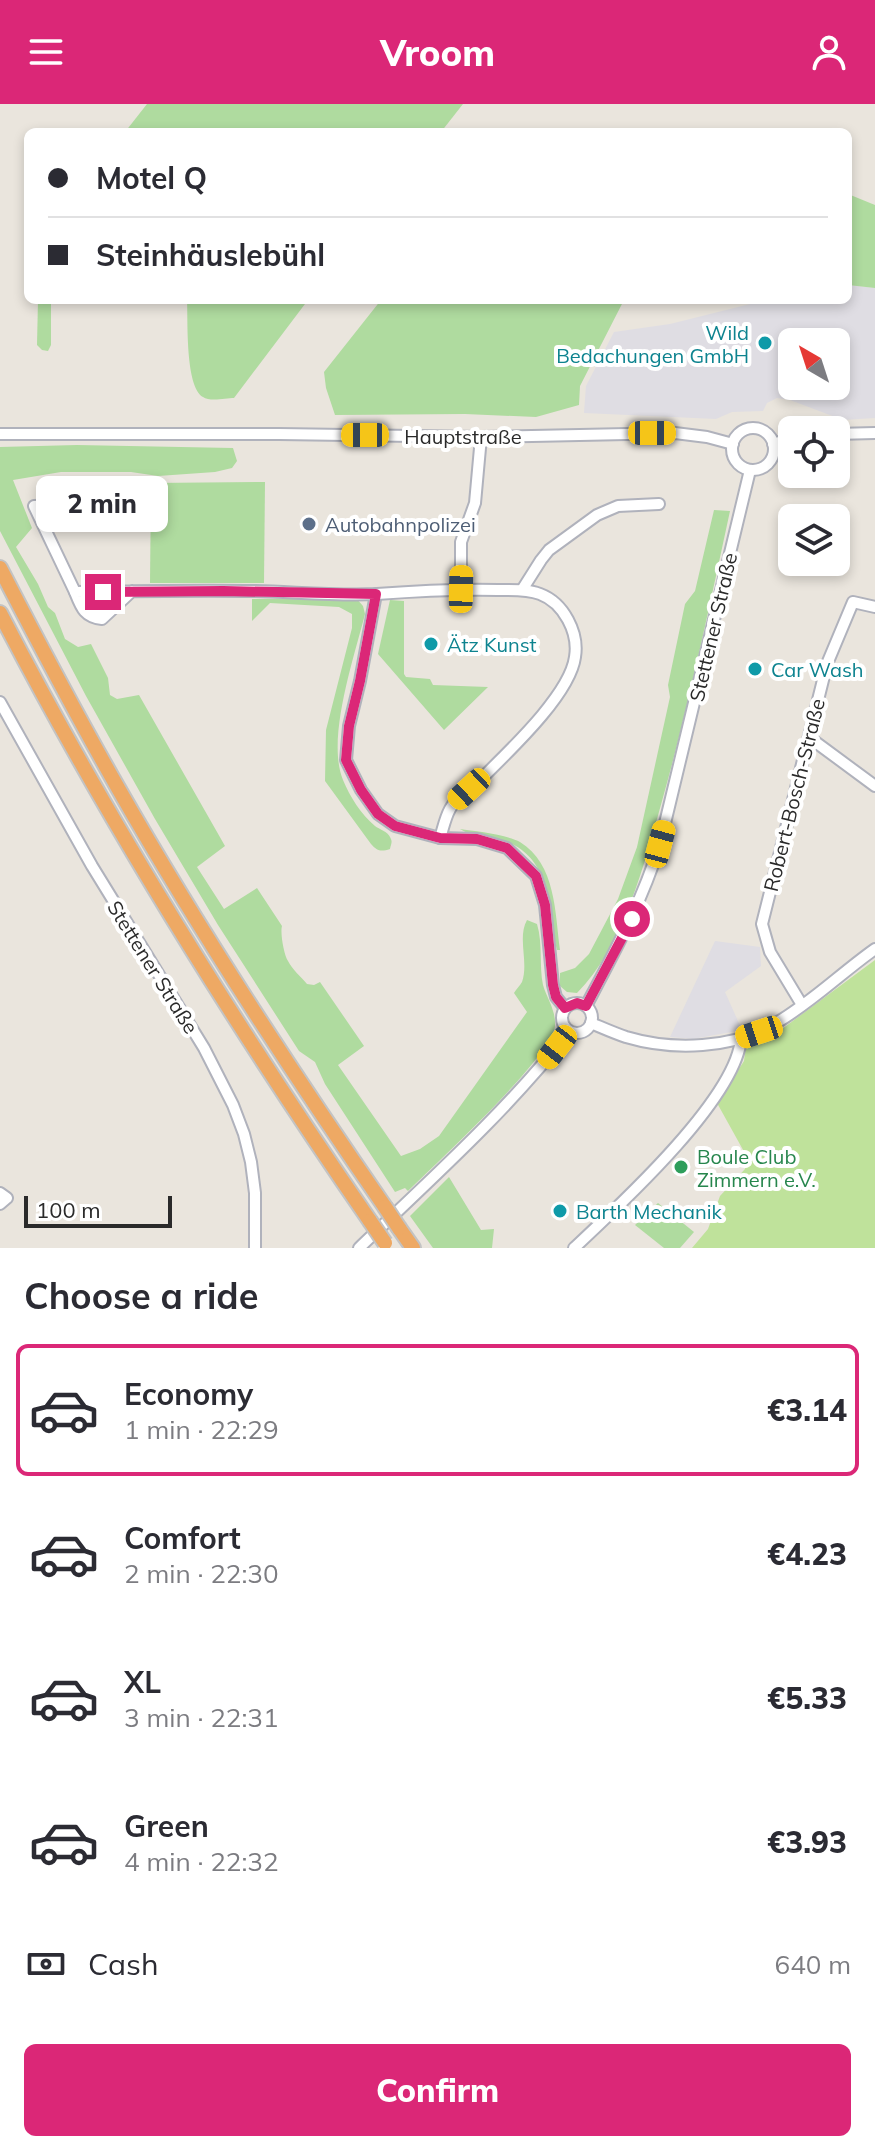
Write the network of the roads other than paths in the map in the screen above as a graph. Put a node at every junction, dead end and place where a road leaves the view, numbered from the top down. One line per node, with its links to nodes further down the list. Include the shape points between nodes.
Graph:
1 (875, 433): 3 (street)
2 (0, 434): 4 (street, Hauptstraße)
3 (850, 434)
4 (481, 437): 6 (street, Hauptstraße, via 675,433); 12 (street, via 475,503 461,542)
5 (778, 442): 7 (street)
6 (733, 444): 7 (street, via 753,428 764,431); 8 (street, via 736,461)
7 (773, 444): 8 (street, via 769,463)
8 (750, 470): 25 (street, Stettener Straße, via 660,844 643,895)
9 (124, 502): 15 (street, via 34,506)
10 (659, 504): 13 (street, via 618,506 597,515 549,550)
11 (0, 568): 35 (highway, bridge, via 100,757 203,931)
12 (461, 589): 13 (street); 16 (street)
13 (522, 590): 22 (street, via 543,595 562,610 575,638 575,660 566,684 518,742 450,808)
14 (132, 591): 15 (street); 15 (street, via 102,619 84,613); 16 (street)
15 (75, 592)
16 (376, 594): 22 (street, via 346,760 378,814 395,826)
17 (875, 607): 20 (street, Robert-Bosch-Straße, via 853,602 827,664)
18 (0, 613): 32 (highway, bridge, via 193,953)
19 (0, 702): 33 (street, Stettener Straße, via 233,1105 253,1178)
20 (810, 738): 21 (street); 24 (street, Robert-Bosch-Straße, via 762,924 770,952)
21 (873, 780)
22 (440, 838): 26 (street, via 477,839 507,848 536,876 545,905 553,985)
23 (875, 949): 24 (street)
24 (802, 1005): 29 (street)
25 (586, 1006): 26 (street); 27 (street)
26 (565, 1008): 28 (street, via 562,1024)
27 (591, 1023): 28 (street, via 582,1033); 29 (street, via 627,1037 673,1045)
28 (569, 1032): 34 (street, via 515,1094)
29 (741, 1038): 36 (street, via 719,1094 659,1164)
30 (0, 1193): 31 (street, via 7,1198)
31 (0, 1204)
32 (387, 1246)
33 (255, 1248)
34 (359, 1248)
35 (413, 1248)
36 (574, 1248)

